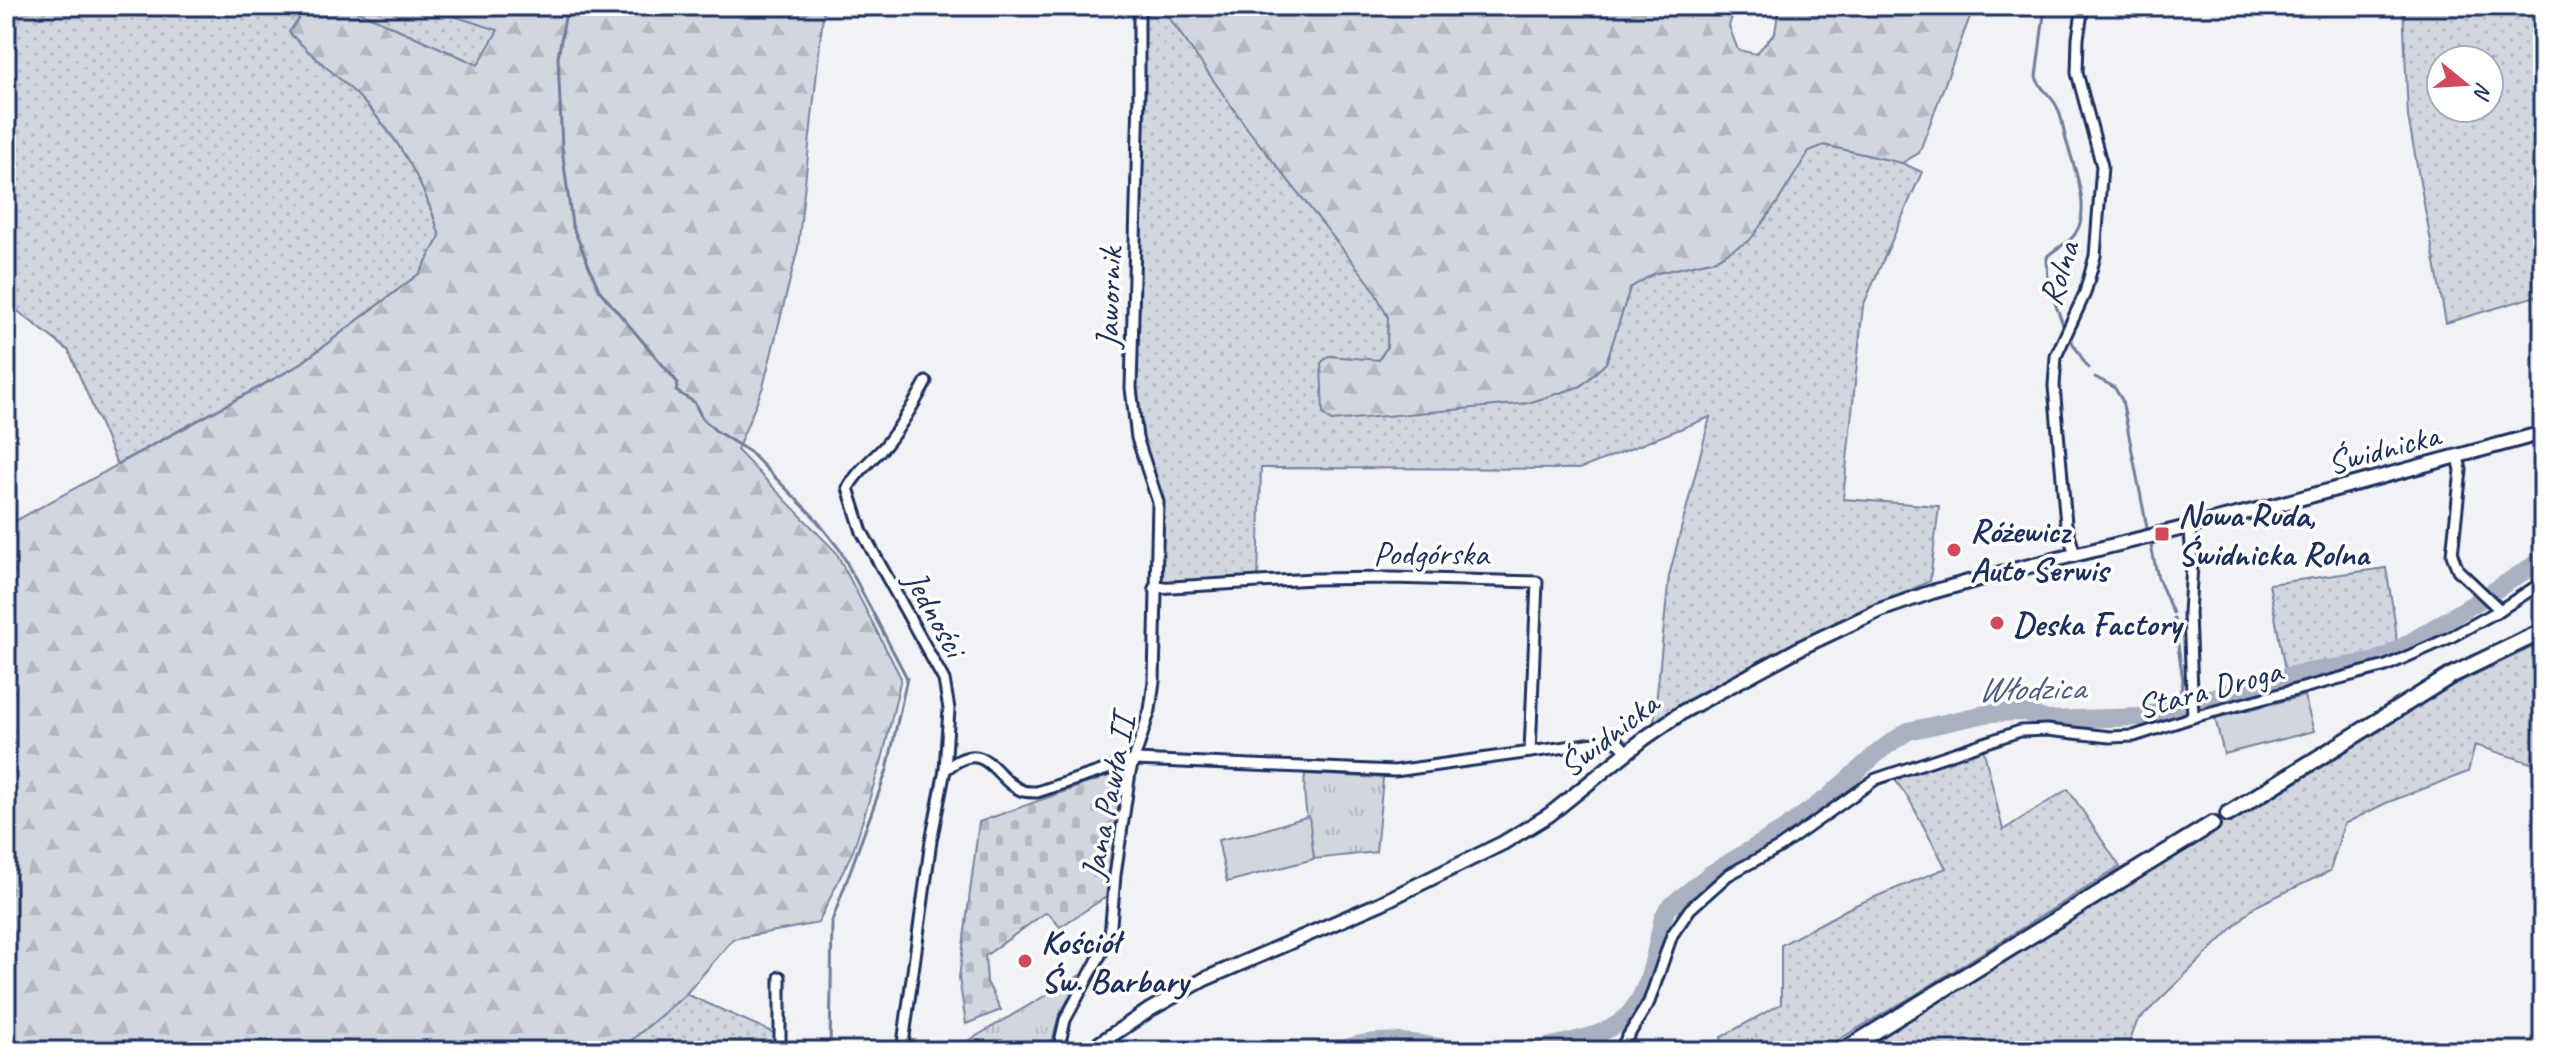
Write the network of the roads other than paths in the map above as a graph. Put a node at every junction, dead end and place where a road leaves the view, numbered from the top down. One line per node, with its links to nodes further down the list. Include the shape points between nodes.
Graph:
1 (1139, 6): 9 (street, Jawornik, via 1131,388 1137,438 1158,502)
2 (2083, 6): 7 (street, Rolna, via 2077,73 2102,166 2095,256 2055,371 2066,524)
3 (926, 382): 16 (street, Jedności, via 906,418 848,488 862,532 944,680 949,725)
4 (2543, 433): 5 (street, Świdnicka)
5 (2458, 457): 6 (street, Świdnicka); 10 (street, via 2452,555 2458,570)
6 (2190, 527): 7 (street, Świdnicka); 12 (street)
7 (2075, 555): 14 (street, Świdnicka, via 1880,610 1724,687)
8 (2543, 582): 10 (street, Stara Droga)
9 (1154, 588): 13 (street, Podgórska, via 1314,579 1537,582); 15 (street, Jana Pawła II, via 1154,681)
10 (2498, 608): 12 (street, Stara Droga, via 2429,649 2386,666)
11 (2543, 631): 17 (main road, via 2452,675)
12 (2193, 714): 24 (street, Stara Droga, via 2121,738 2020,731 1876,779 1790,840 1728,875 1690,909 1672,935 1649,1002)
13 (1530, 752): 14 (street, via 1616,740); 15 (street, via 1395,771)
14 (1628, 753): 23 (street, Świdnicka, via 1549,815 1503,843 1205,979)
15 (1135, 760): 16 (street, via 1037,792 1021,791 986,759 962,760); 22 (street, Jana Pawła II, via 1110,937 1065,1020)
16 (945, 770): 21 (street, Jedności)
17 (2228, 814)
18 (2212, 824): 25 (main road)
19 (780, 977): 20 (street)
20 (780, 1051)
21 (902, 1051)
22 (1058, 1051)
23 (1088, 1051)
24 (1619, 1051)
25 (1843, 1051)

